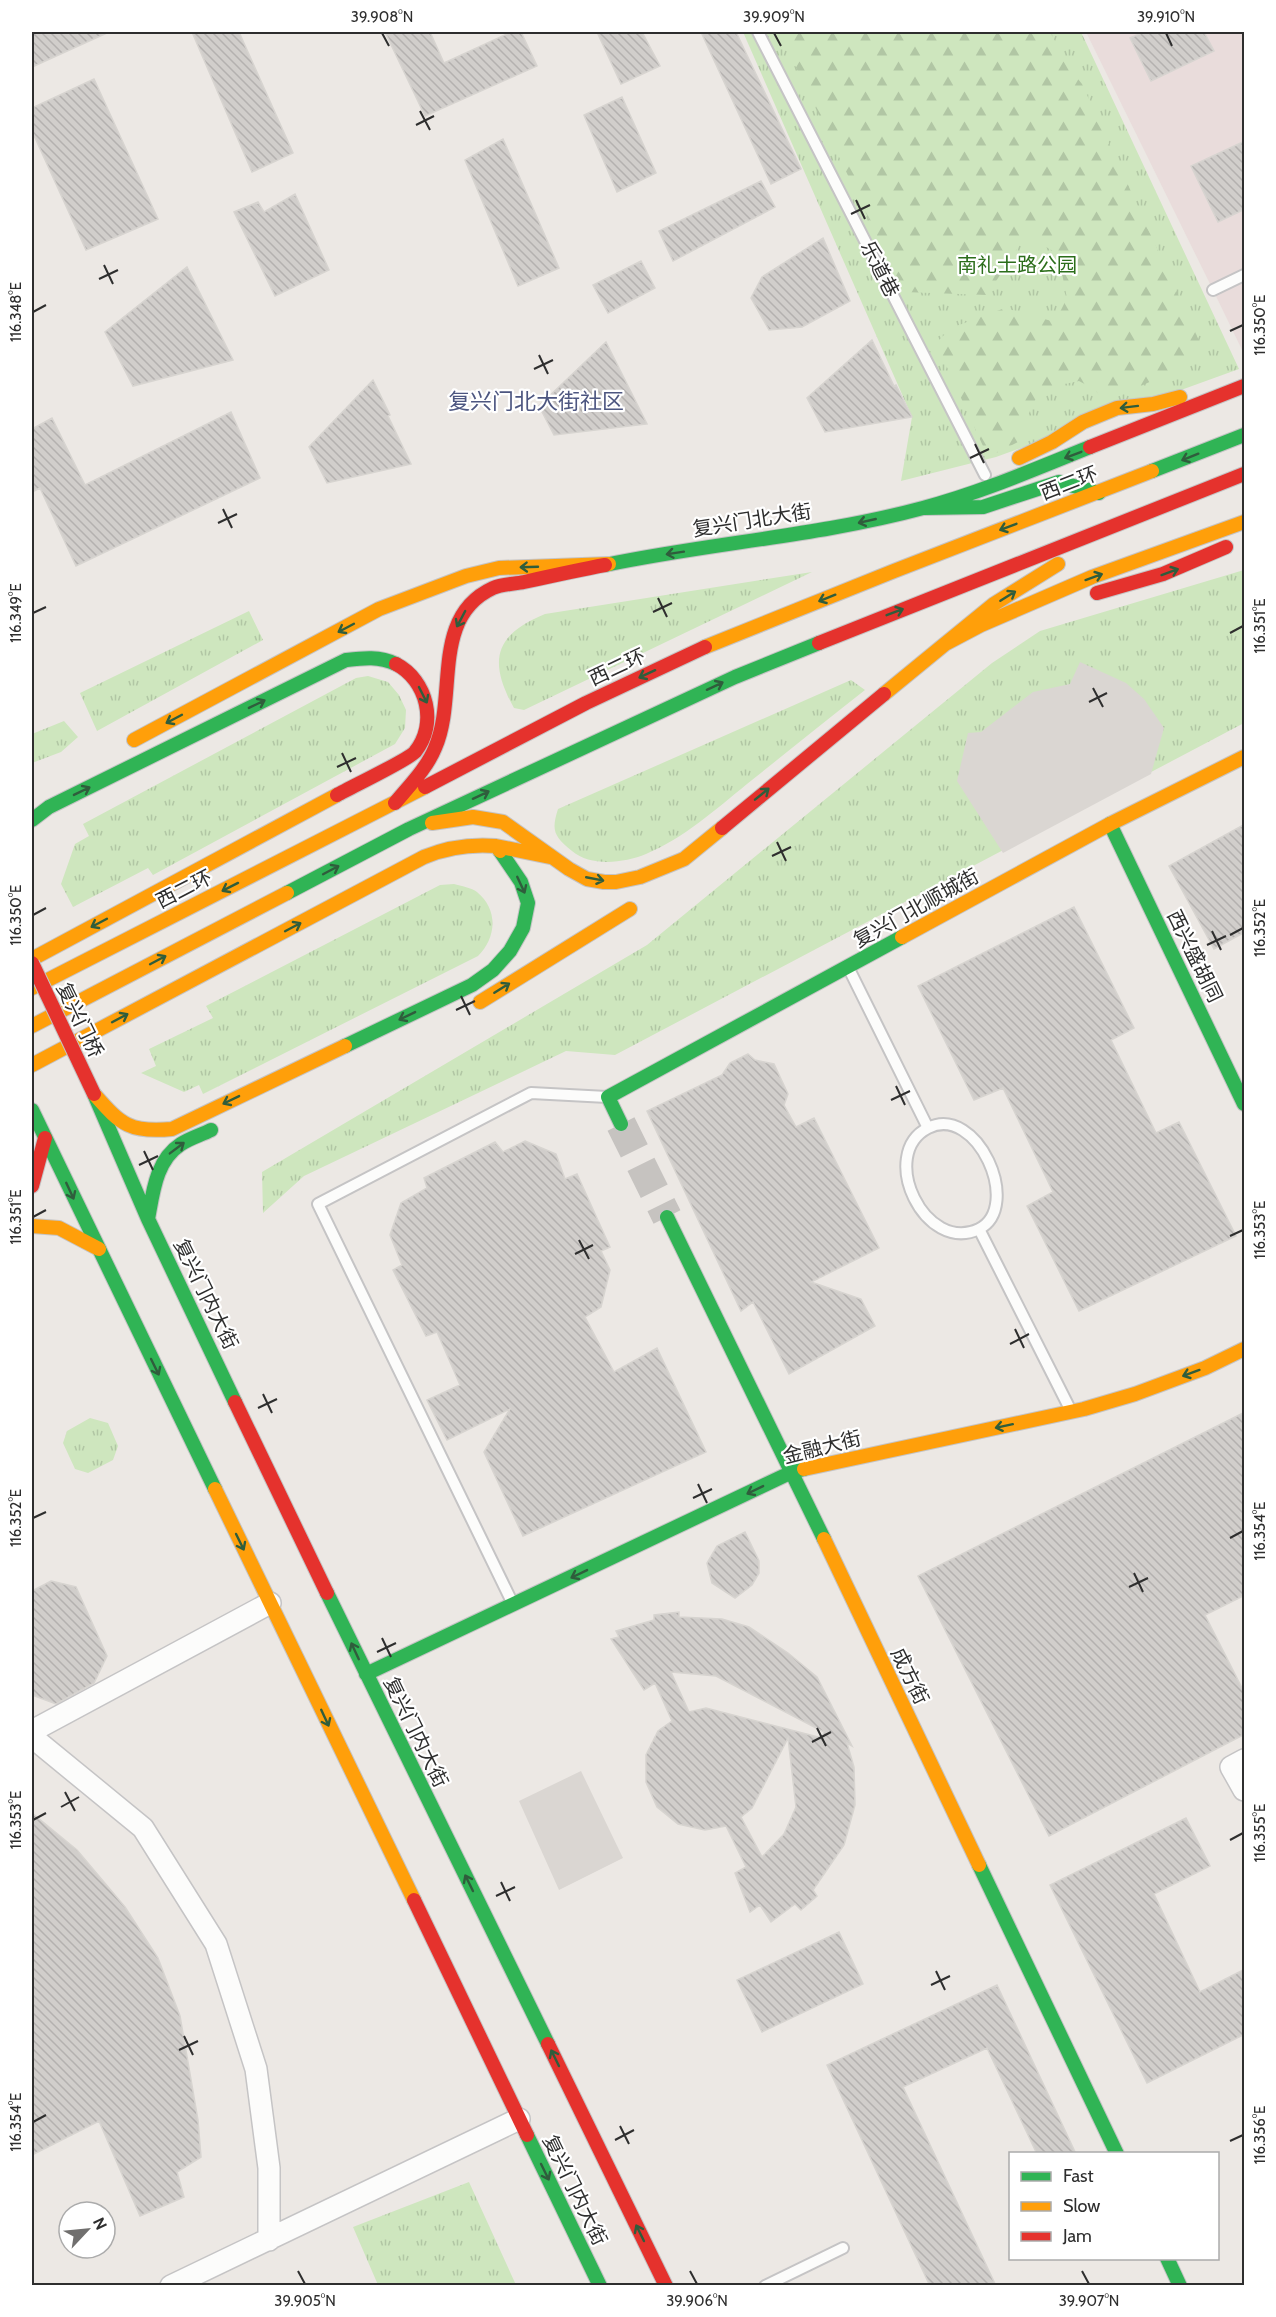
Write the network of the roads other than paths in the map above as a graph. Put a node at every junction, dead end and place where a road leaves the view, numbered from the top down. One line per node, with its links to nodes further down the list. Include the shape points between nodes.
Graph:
1 (758, 32): 7 (lane, 乐道巷)
2 (1245, 275): 3 (lane)
3 (1213, 290)
4 (1245, 373): 7 (main road, one-way to 7, via 1171,400 1117,408)
5 (1245, 386): 10 (main road, 复兴门北大街, one-way to 10, via 993,486)
6 (1245, 435): 9 (main road, 西二环, one-way to 9)
7 (994, 470): 10 (main road)
8 (1245, 474): 12 (main road)
9 (1099, 493): 10 (main road, via 1059,482 983,507); 21 (main road, 西二环, one-way to 21, via 719,641 586,703)
10 (924, 507): 14 (main road, 复兴门北大街, one-way to 14, via 858,523)
11 (1245, 522): 15 (main road, one-way to 11)
12 (1122, 524): 16 (main road, one-way to 12, via 994,604); 24 (main road, one-way to 12, via 735,676)
13 (1235, 544): 15 (main road, one-way to 13, via 1090,595 1129,586)
14 (609, 564): 17 (main road, 复兴门北大街, one-way to 17, via 493,588 470,604 451,640); 19 (main road, one-way to 19, via 499,568 418,593 379,609)
15 (1031, 600): 16 (main road)
16 (945, 644): 27 (main road, one-way to 16)
17 (446, 703): 18 (main road); 21 (main road, 复兴门北大街, via 436,747)
18 (420, 744): 22 (main road, one-way to 18, via 49,807 361,656 375,656 405,666 416,682 428,702 426,731); 30 (main road, one-way to 30, via 414,753 373,777)
19 (117, 750)
20 (1245, 757): 23 (main road, 复兴门北顺城街)
21 (395, 803): 32 (main road, 西二环, one-way to 32)
22 (32, 820)
23 (1110, 825): 31 (main road, 复兴门北顺城街); 38 (main road, 西兴盛胡同)
24 (409, 829): 26 (main road, via 451,819 492,818 511,826); 34 (main road, one-way to 24)
25 (496, 846): 26 (main road); 35 (main road, one-way to 25, via 424,857 448,846); 36 (main road, one-way to 36, via 516,872 529,901 522,932 510,952 494,971 472,985 172,1129 146,1132 119,1124)
26 (550, 857): 27 (main road, one-way to 27, via 592,880 615,882 640,878)
27 (684, 859): 28 (main road)
28 (653, 887)
29 (634, 905): 33 (main road, one-way to 29)
30 (32, 961): 36 (main road, 复兴门桥, bridge)
31 (848, 967): 37 (main road, 复兴门北顺城街); 42 (lane)
32 (32, 988)
33 (469, 1007)
34 (32, 1026)
35 (32, 1065)
36 (94, 1094): 46 (main road, 复兴门内大街)
37 (608, 1097): 40 (main road); 54 (lane, via 531,1093 318,1204)
38 (1245, 1104)
39 (32, 1110): 43 (main road)
40 (621, 1124)
41 (221, 1125): 46 (main road, one-way to 41, via 154,1182 165,1158 179,1145)
42 (928, 1128): 48 (lane, via 947,1124 968,1133 992,1166 995,1205 987,1223); 48 (lane, via 913,1140 907,1157 907,1178 914,1197 947,1232 960,1234)
43 (45, 1138): 44 (main road); 49 (main road, 复兴门内大街, one-way to 49)
44 (32, 1186)
45 (667, 1217): 52 (main road, 成方街)
46 (148, 1219): 55 (main road, 复兴门内大街, one-way to 46)
47 (32, 1226): 49 (main road, via 67,1230)
48 (979, 1229): 51 (lane)
49 (99, 1249): 53 (main road, 复兴门内大街, one-way to 53)
50 (1245, 1349): 51 (main road, 金融大街, one-way to 51, via 1135,1394)
51 (1071, 1412): 52 (main road, 金融大街, one-way to 52)
52 (792, 1472): 54 (main road, 金融大街, one-way to 54); 61 (main road, 成方街)
53 (270, 1603): 56 (street); 60 (main road, 复兴门内大街, one-way to 60)
54 (514, 1605): 55 (main road, 金融大街)
55 (366, 1674): 67 (main road, 复兴门内大街, one-way to 55, via 380,1688)
56 (32, 1731)
57 (32, 1737): 62 (street, via 144,1828 216,1944 256,2069 269,2168)
58 (1245, 1760): 59 (street, via 1231,1767)
59 (1245, 1790)
60 (519, 2119): 62 (street); 66 (main road, 复兴门内大街, one-way to 66)
61 (1116, 2152)
62 (269, 2240): 65 (street)
63 (843, 2248): 68 (lane)
64 (1167, 2260): 69 (main road)
65 (171, 2286)
66 (600, 2286)
67 (666, 2286)
68 (765, 2286)
69 (1180, 2286)

